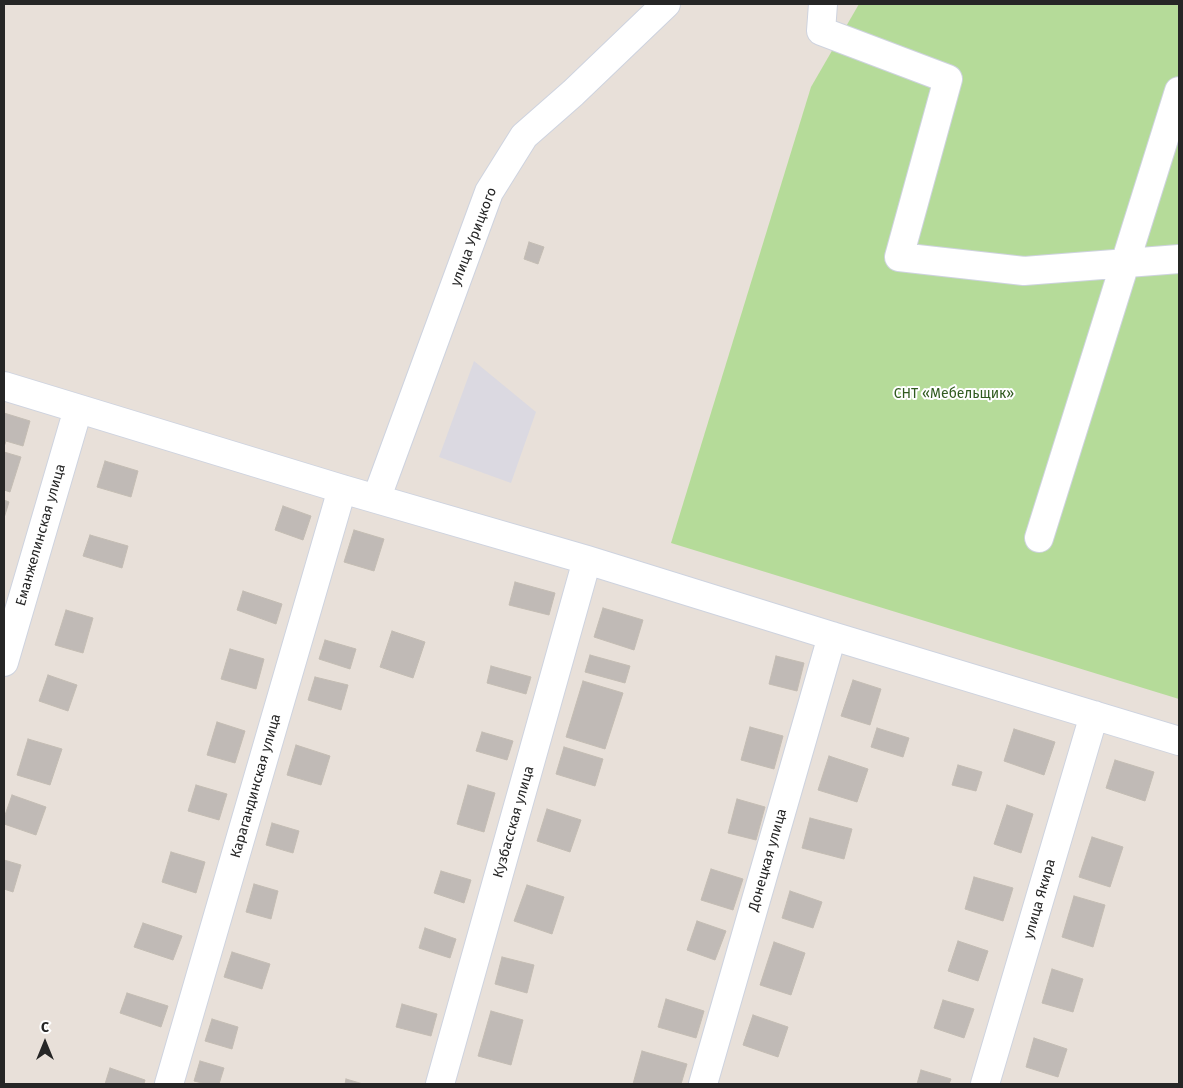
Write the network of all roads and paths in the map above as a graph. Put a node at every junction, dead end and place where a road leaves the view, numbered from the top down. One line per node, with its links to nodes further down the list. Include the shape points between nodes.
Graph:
1 (666, 4): 9 (street, улица Урицкого, via 524,136 489,192)
2 (822, 4): 5 (street, via 820,31 948,79 899,257 1024,271)
3 (1179, 91): 5 (street)
4 (1179, 259): 5 (street)
5 (1125, 263): 10 (street)
6 (4, 386): 7 (street)
7 (78, 409): 8 (street); 13 (street, Еманжелинская улица)
8 (342, 489): 9 (street); 16 (street, Карагандинская улица)
9 (376, 497): 11 (street)
10 (1039, 538)
11 (587, 560): 12 (street); 17 (street, Кузбасская улица)
12 (832, 636): 14 (street); 18 (street, Донецкая улица)
13 (4, 662)
14 (1094, 715): 15 (street); 19 (street, улица Якира)
15 (1179, 741)
16 (169, 1084)
17 (440, 1084)
18 (703, 1084)
19 (985, 1084)

